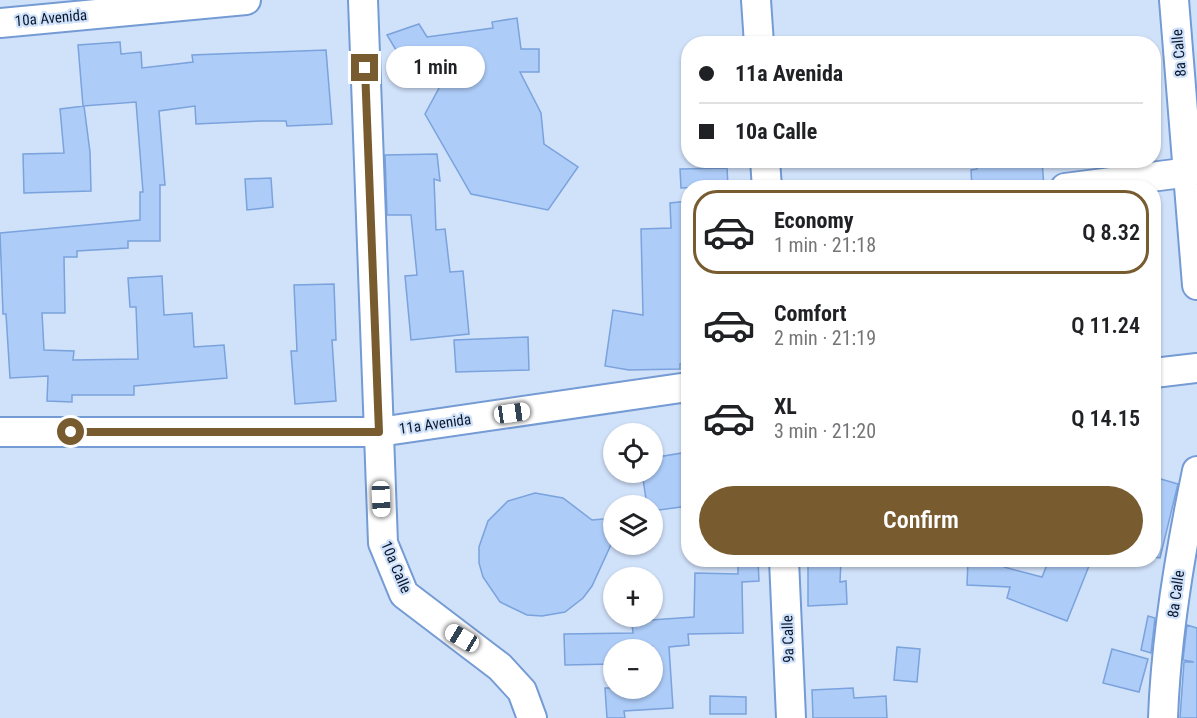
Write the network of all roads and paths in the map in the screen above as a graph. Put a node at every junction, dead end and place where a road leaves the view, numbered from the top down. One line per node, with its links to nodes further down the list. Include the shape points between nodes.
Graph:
1 (246, 0): 5 (street, 10a Avenida)
2 (363, 0): 14 (street, 10a Calle)
3 (756, 0): 6 (street)
4 (1174, 0): 7 (street, 8a Calle)
5 (0, 23)
6 (758, 36)
7 (1190, 172): 8 (street); 9 (street, 8a Calle)
8 (1128, 180)
9 (1197, 285)
10 (1197, 368): 11 (street)
11 (1161, 372)
12 (681, 388): 14 (street, 11a Avenida)
13 (0, 432): 14 (street, 11a Avenida)
14 (379, 432): 17 (street, 10a Calle, via 383,543 404,594 500,667 522,691)
15 (1197, 471): 19 (street, 8a Calle, via 1164,678)
16 (784, 567): 18 (street, 9a Calle)
17 (532, 718)
18 (791, 718)
19 (1163, 718)

